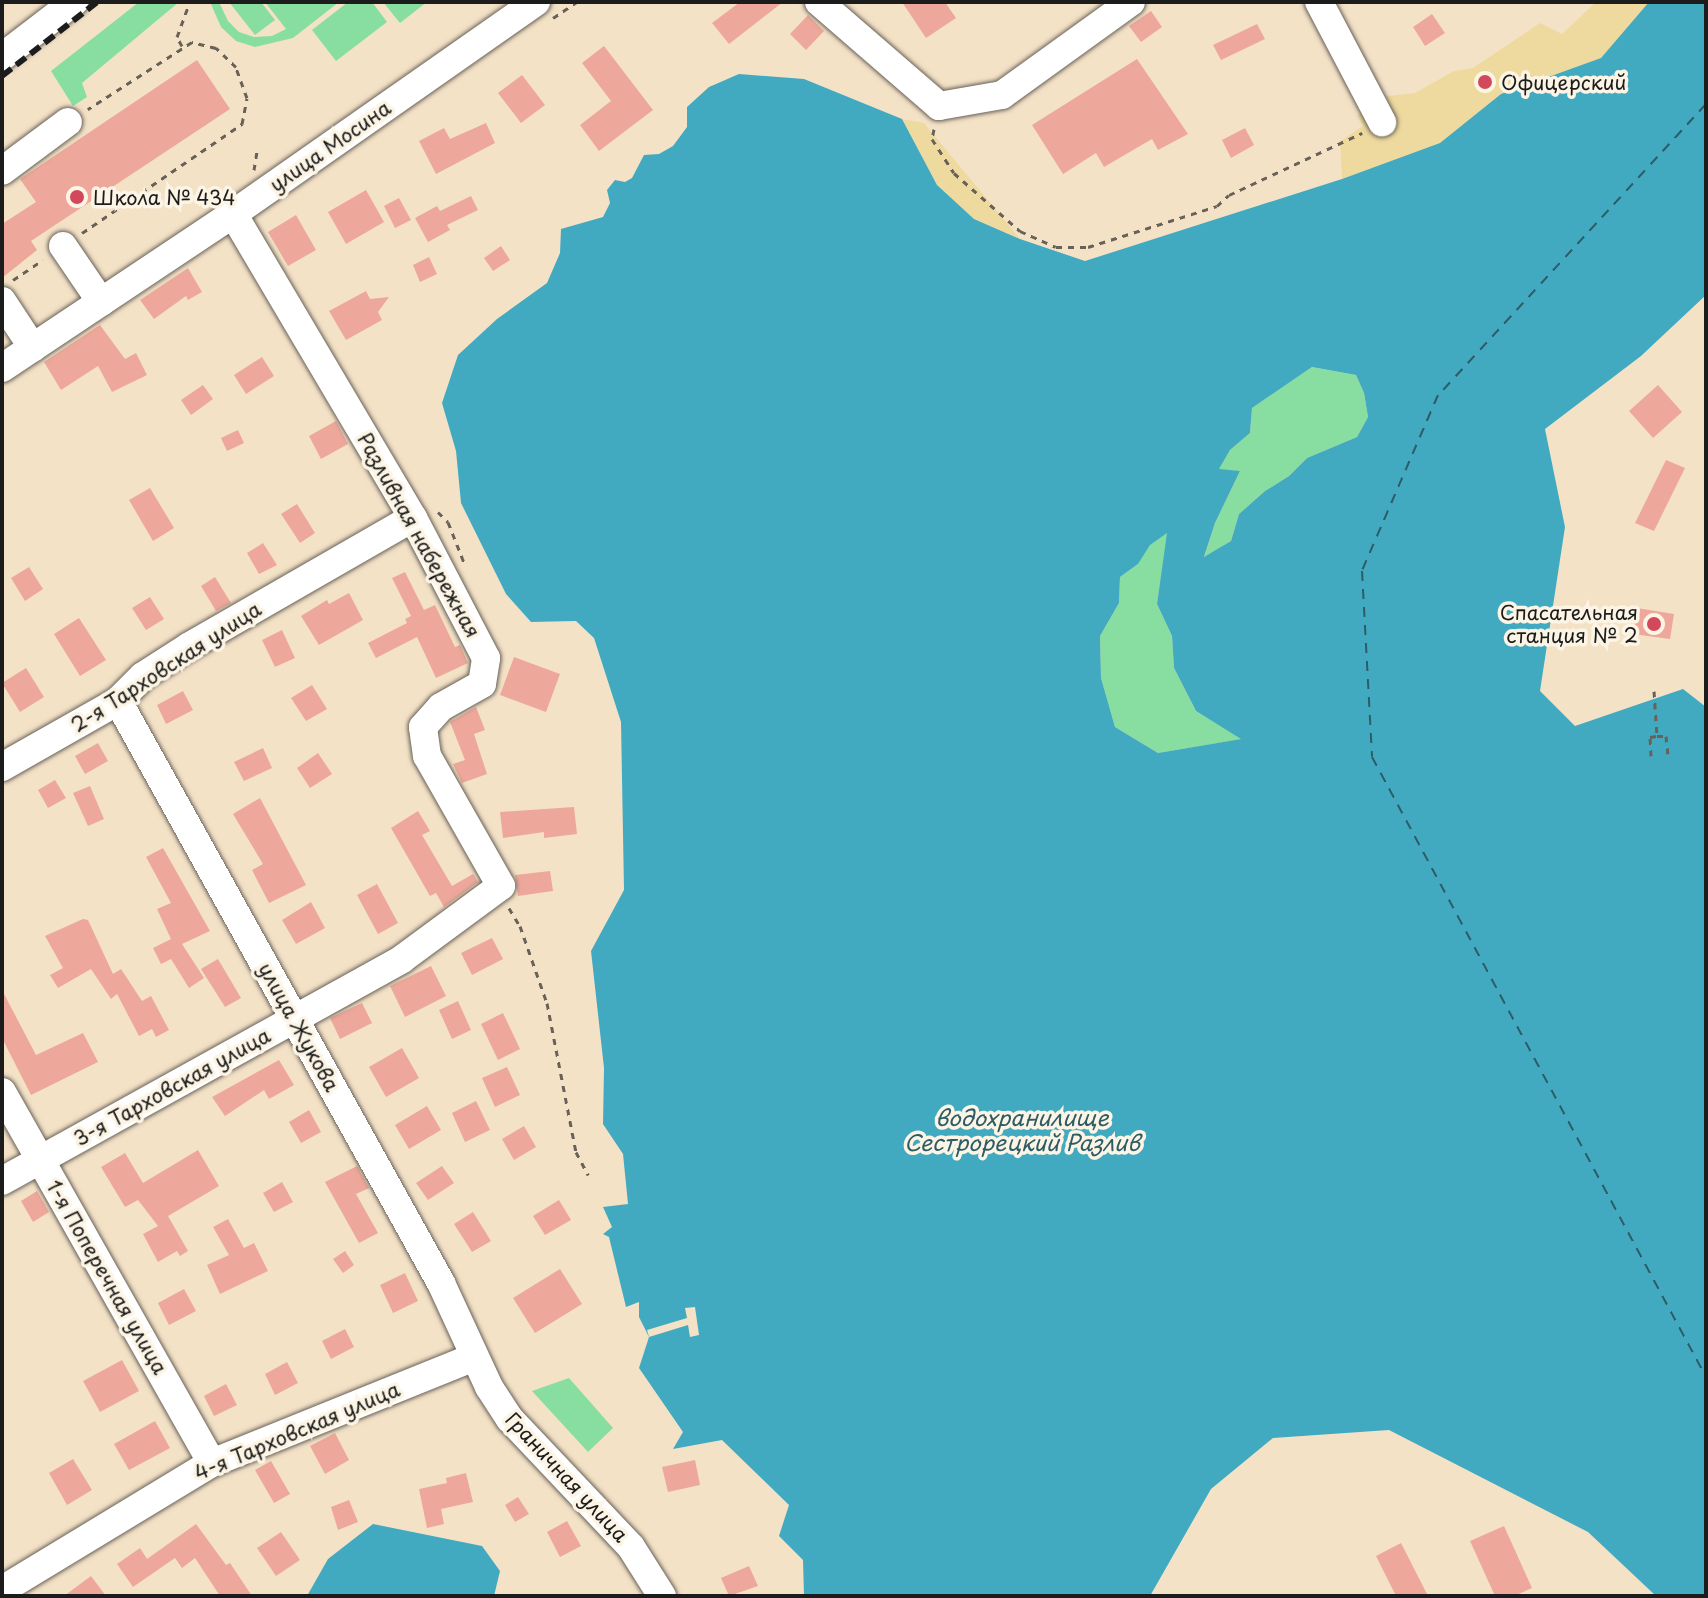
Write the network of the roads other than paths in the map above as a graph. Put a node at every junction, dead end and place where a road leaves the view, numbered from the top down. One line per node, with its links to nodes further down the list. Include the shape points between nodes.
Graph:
1 (74, 2): 6 (street)
2 (1131, 2): 4 (street, via 1002,95 939,106)
3 (1319, 2): 8 (street)
4 (822, 3)
5 (530, 4): 10 (street, улица Мосина)
6 (2, 57)
7 (68, 122): 9 (street)
8 (1382, 122)
9 (2, 171)
10 (233, 214): 13 (street, улица Мосина); 16 (street, Разливная набережная)
11 (63, 246): 13 (street)
12 (2, 301): 14 (street)
13 (101, 302): 14 (street, улица Мосина)
14 (33, 348): 15 (street, улица Мосина)
15 (2, 368)
16 (413, 518): 17 (street, 2-я Тарховская улица, via 190,646 143,676); 19 (street, Разливная набережная, via 486,658 482,684 441,707 423,727 427,756)
17 (118, 701): 18 (street, 2-я Тарховская улица); 20 (street, улица Жукова)
18 (2, 767)
19 (501, 886): 20 (street, 3-я Тарховская улица, via 402,959)
20 (294, 1019): 22 (street, 3-я Тарховская улица); 24 (street, улица Жукова, via 441,1283)
21 (2, 1092): 22 (street, 1-я Поперечная улица)
22 (40, 1159): 23 (street, 3-я Тарховская улица); 25 (street, 1-я Поперечная улица)
23 (2, 1181)
24 (474, 1357): 25 (street, 4-я Тарховская улица); 27 (street, Граничная улица, via 510,1419 631,1547)
25 (212, 1463): 26 (street, 4-я Тарховская улица)
26 (2, 1590)
27 (662, 1596)

